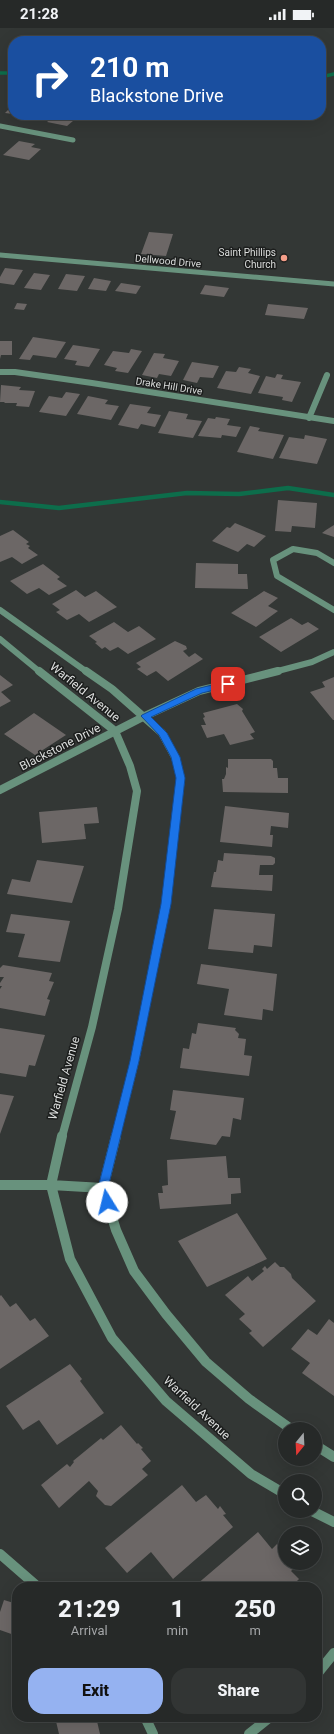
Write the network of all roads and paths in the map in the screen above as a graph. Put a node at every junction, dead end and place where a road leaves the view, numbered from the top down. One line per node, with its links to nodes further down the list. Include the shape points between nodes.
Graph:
1 (0, 126): 2 (street)
2 (73, 140)
3 (0, 255): 4 (street, Dellwood Drive)
4 (334, 284)
5 (0, 372): 7 (street, Drake Hill Drive, via 92,383)
6 (327, 375): 7 (street)
7 (309, 418): 8 (street, Drake Hill Drive)
8 (334, 421)
9 (334, 563): 11 (street, via 317,553 293,549 273,560 277,576)
10 (0, 610): 14 (street, Warfield Avenue, via 112,689)
11 (334, 610)
12 (0, 639): 15 (street, Warfield Avenue)
13 (334, 652): 14 (street, Blackstone Drive, via 312,662 199,691)
14 (145, 716): 15 (street, Blackstone Drive); 19 (street, Warfield Avenue, via 162,733 175,757 181,778 166,904 134,1061)
15 (115, 732): 16 (street, Blackstone Drive); 18 (street, Warfield Avenue, via 130,766 137,791 118,908 92,1027)
16 (0, 790)
17 (0, 1185): 18 (street)
18 (50, 1185): 19 (street); 23 (street, Warfield Avenue, via 70,1259 112,1338 166,1401 251,1474)
19 (103, 1188): 20 (street, via 116,1230 134,1271 166,1314 206,1362 248,1399)
20 (280, 1422)
21 (322, 1449): 22 (street)
22 (334, 1457)
23 (278, 1490)
24 (322, 1516): 25 (street)
25 (334, 1522)
26 (0, 1554): 27 (street)
27 (32, 1582)
28 (334, 1653): 29 (street)
29 (322, 1668)
30 (148, 1722): 32 (street)
31 (264, 1722): 33 (street)
32 (154, 1734)
33 (249, 1734)

